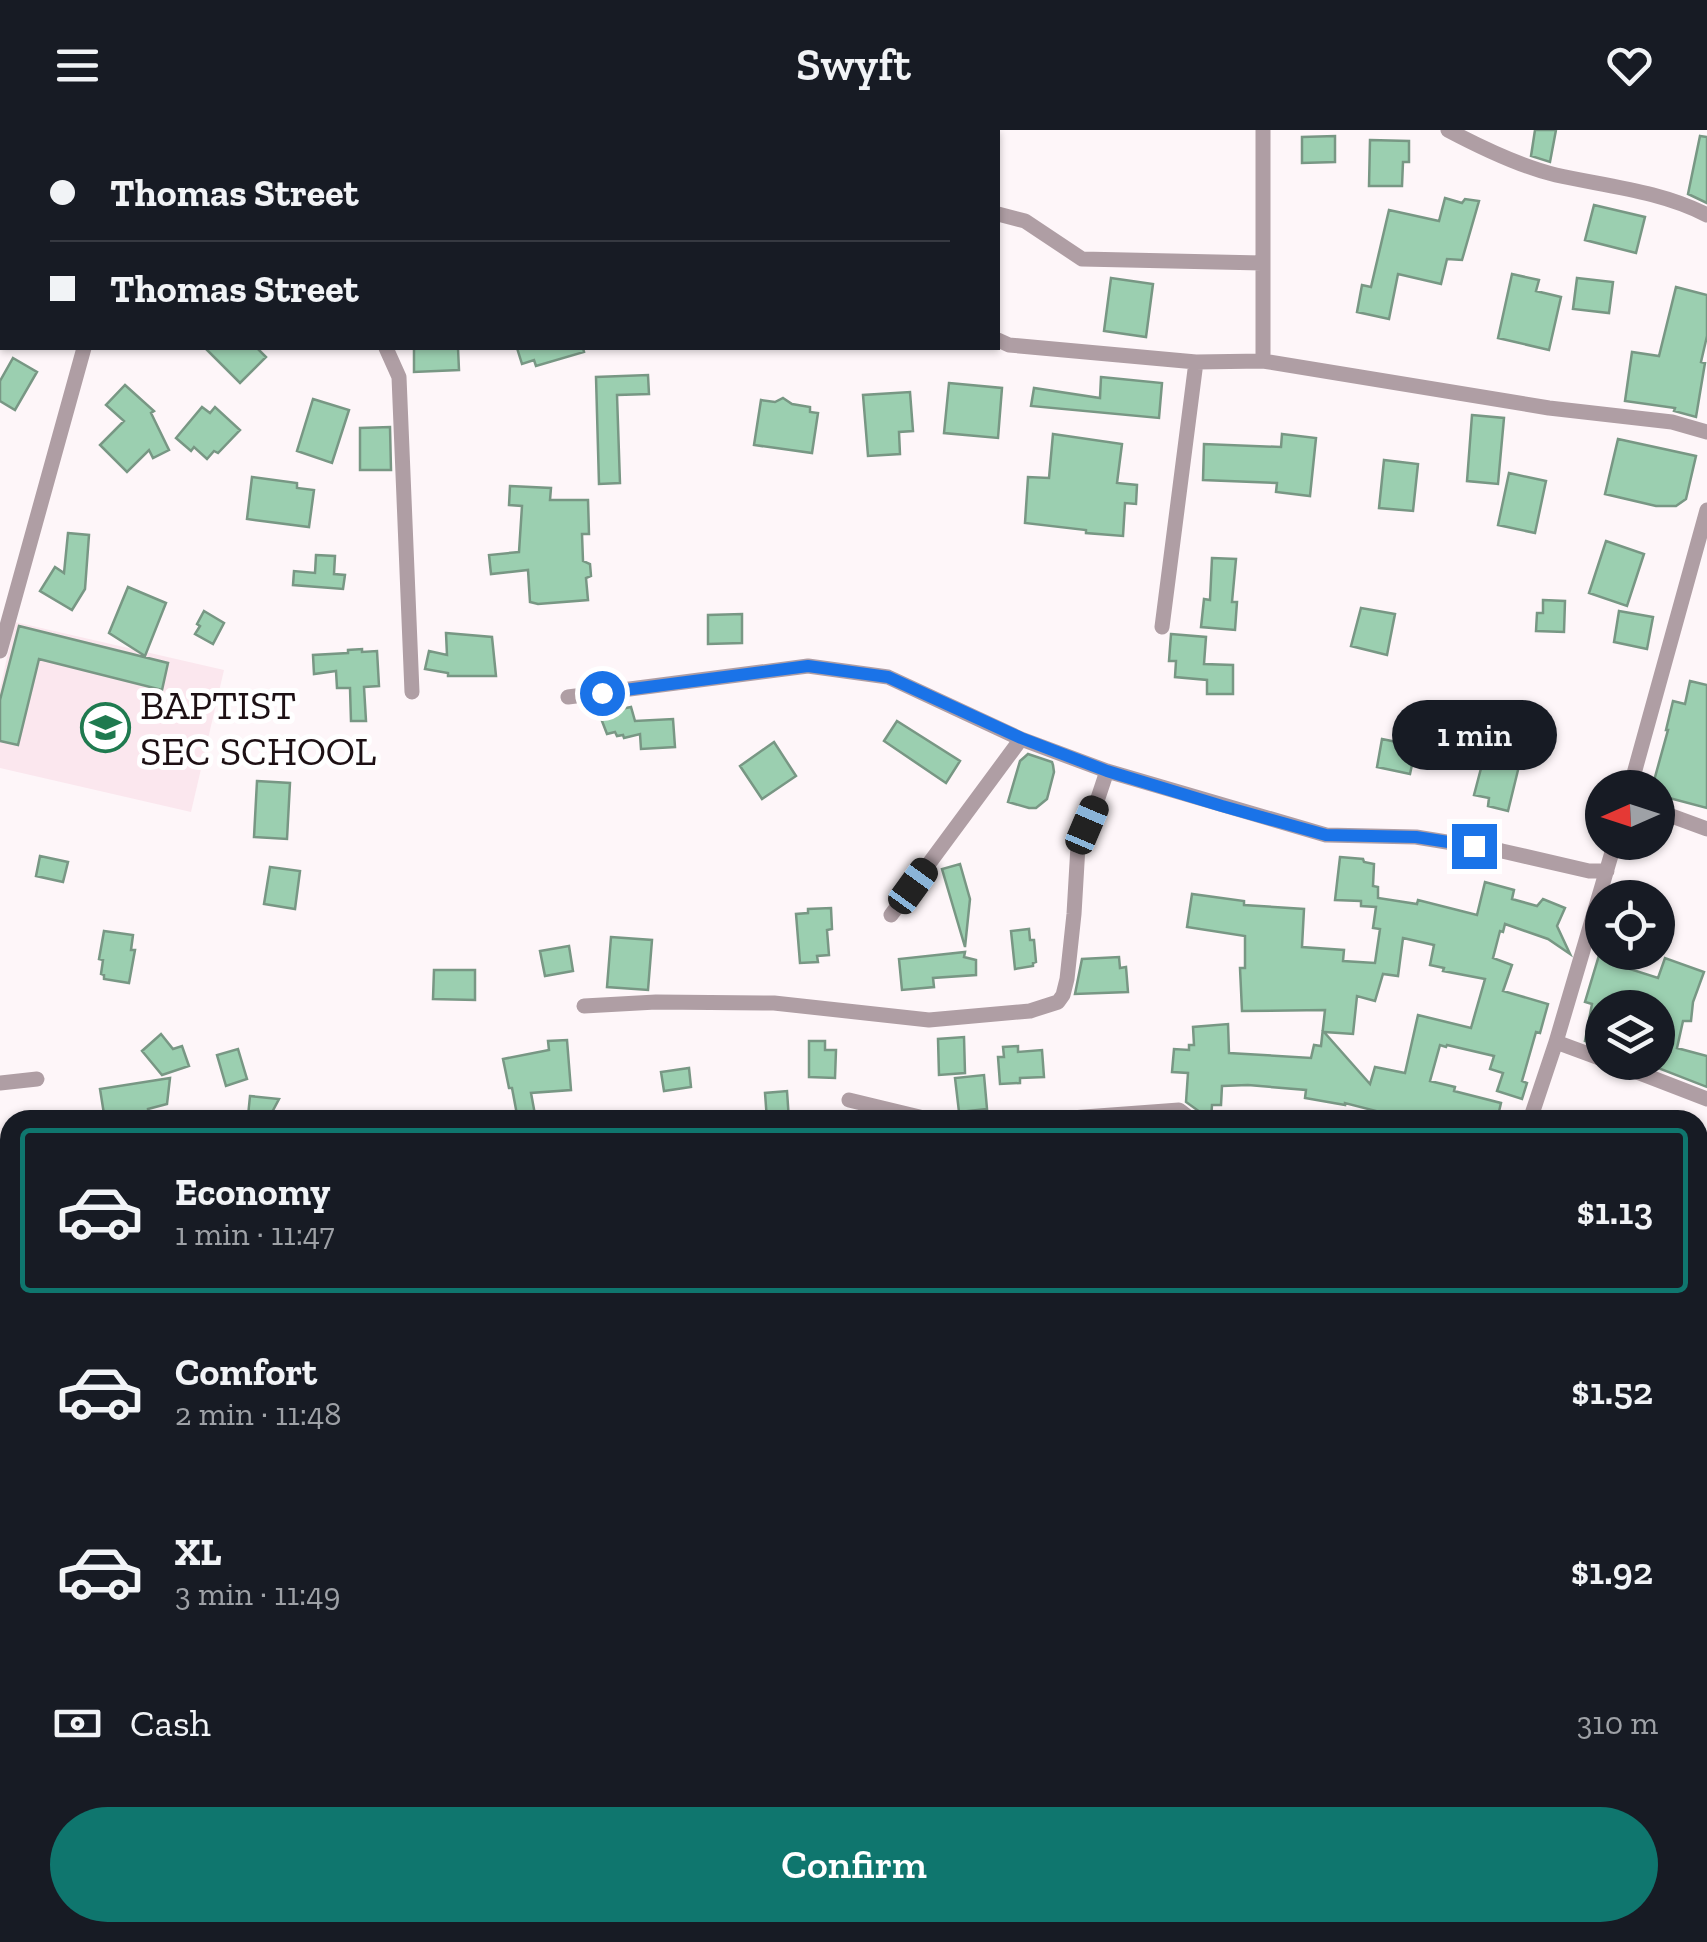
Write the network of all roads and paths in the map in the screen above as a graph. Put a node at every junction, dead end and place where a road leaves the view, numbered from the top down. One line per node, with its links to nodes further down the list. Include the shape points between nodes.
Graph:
1 (1263, 130): 5 (street)
2 (1448, 130): 4 (street, via 1550,173 1683,202)
3 (1000, 215): 5 (street, via 1025,222 1082,259)
4 (1707, 215)
5 (1262, 263): 9 (street)
6 (1000, 341): 10 (street)
7 (84, 350): 14 (street)
8 (387, 350): 15 (street, via 400,376)
9 (1263, 361): 10 (street); 11 (street)
10 (1196, 362): 13 (street)
11 (1707, 432)
12 (1707, 510): 18 (street)
13 (1162, 628)
14 (0, 651)
15 (412, 692)
16 (568, 698): 17 (street, via 808,666 888,677)
17 (1021, 738): 19 (street); 24 (street)
18 (1635, 770)
19 (1107, 771): 23 (street, via 1326,835 1416,837); 25 (street, via 1078,846 1067,979 1058,1002 1030,1011 929,1020 774,1003)
20 (1675, 817): 21 (street)
21 (1707, 829)
22 (1609, 860): 23 (street)
23 (1606, 871): 26 (street)
24 (891, 915)
25 (584, 1006)
26 (1556, 1042): 27 (street); 34 (street)
27 (1585, 1053)
28 (37, 1079): 30 (street)
29 (1658, 1080): 31 (street)
30 (0, 1083)
31 (1707, 1099)
32 (848, 1100): 33 (street)
33 (890, 1110)
34 (1533, 1110)

